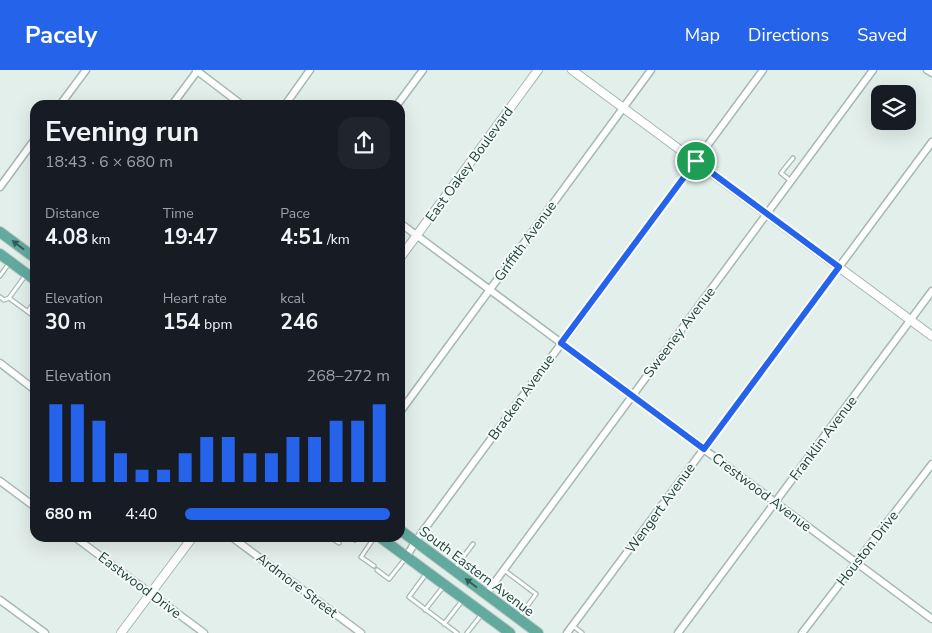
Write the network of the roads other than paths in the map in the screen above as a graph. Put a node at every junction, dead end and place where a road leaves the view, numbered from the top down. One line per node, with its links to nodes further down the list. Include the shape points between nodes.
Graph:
1 (86, 70): 12 (street)
2 (197, 70): 13 (street); 14 (street)
3 (310, 70): 15 (street)
4 (423, 70): 16 (street)
5 (538, 70): 27 (street, East Oakey Boulevard)
6 (572, 70): 17 (street)
7 (651, 70): 17 (street, Griffith Avenue)
8 (763, 70): 21 (street, Bracken Avenue)
9 (873, 70): 22 (street, Sweeney Avenue)
10 (927, 70): 11 (street)
11 (932, 73)
12 (64, 100)
13 (176, 100)
14 (236, 100)
15 (289, 100)
16 (401, 100)
17 (623, 108): 21 (street); 36 (street, Griffith Avenue)
18 (932, 142): 32 (street, Wengert Avenue)
19 (30, 146): 23 (street)
20 (793, 158): 22 (lane, via 781,173)
21 (696, 161): 24 (street); 44 (street, Bracken Avenue)
22 (791, 181): 24 (street, Sweeney Avenue)
23 (0, 187)
24 (767, 214): 32 (street); 47 (street, Sweeney Avenue)
25 (405, 227): 27 (street, Crestwood Avenue)
26 (0, 232): 30 (main road, one-way to 26)
27 (417, 235): 28 (street, East Oakey Boulevard); 36 (street, Crestwood Avenue)
28 (405, 251)
29 (0, 254): 31 (main road)
30 (30, 254)
31 (10, 262): 33 (lane); 34 (main road)
32 (839, 267): 42 (street); 49 (street, Wengert Avenue)
33 (0, 276)
34 (30, 276)
35 (30, 278): 39 (lane)
36 (490, 290): 44 (street, Crestwood Avenue); 48 (street, Griffith Avenue)
37 (932, 291): 42 (street, Franklin Avenue)
38 (0, 297): 39 (lane, via 4,300)
39 (9, 298): 41 (lane)
40 (30, 308): 41 (lane)
41 (28, 311)
42 (911, 320): 43 (street); 52 (street, Franklin Avenue)
43 (932, 336)
44 (561, 343): 47 (street, Crestwood Avenue); 60 (street, Bracken Avenue)
45 (0, 364): 46 (street)
46 (30, 386)
47 (632, 396): 49 (street, Crestwood Avenue); 67 (street, Sweeney Avenue)
48 (405, 405)
49 (704, 449): 52 (street, Crestwood Avenue); 79 (street, Wengert Avenue)
50 (932, 464): 63 (street, Houston Drive)
51 (0, 481): 53 (street)
52 (775, 502): 63 (street, Crestwood Avenue); 91 (street, Franklin Avenue)
53 (30, 503)
54 (405, 534): 60 (main road, South Eastern Avenue)
55 (81, 542): 70 (street, Eastwood Drive)
56 (189, 542): 70 (street)
57 (238, 542): 84 (street, Ardmore Street)
58 (371, 542): 64 (lane, via 361,557)
59 (388, 542): 62 (main road)
60 (415, 542): 62 (street, Bracken Avenue); 66 (main road, South Eastern Avenue)
61 (473, 544): 66 (lane)
62 (407, 556): 65 (lane, via 390,579); 68 (main road)
63 (856, 562): 77 (street, Crestwood Avenue); 92 (street, Houston Drive)
64 (374, 566)
65 (377, 570)
66 (454, 570): 71 (main road, South Eastern Avenue, one-way to 66)
67 (504, 570): 71 (street, Sweeney Avenue); 76 (lane, via 536,594)
68 (428, 572): 69 (main road); 74 (lane, via 408,597)
69 (445, 585): 72 (main road); 74 (lane)
70 (151, 593): 82 (street); 83 (street, Eastwood Drive)
71 (486, 594): 76 (main road, South Eastern Avenue)
72 (464, 599): 75 (main road); 78 (lane)
73 (0, 600): 81 (street)
74 (425, 610): 78 (lane)
75 (482, 613): 80 (main road); 86 (lane)
76 (518, 618): 88 (main road, South Eastern Avenue)
77 (932, 619)
78 (444, 624): 85 (lane)
79 (573, 626): 89 (street, Wengert Avenue); 90 (lane)
80 (497, 629): 87 (main road)
81 (45, 633)
82 (120, 633)
83 (204, 633)
84 (361, 633)
85 (457, 633)
86 (467, 633)
87 (510, 633)
88 (538, 633)
89 (567, 633)
90 (582, 633)
91 (678, 633)
92 (802, 633)

